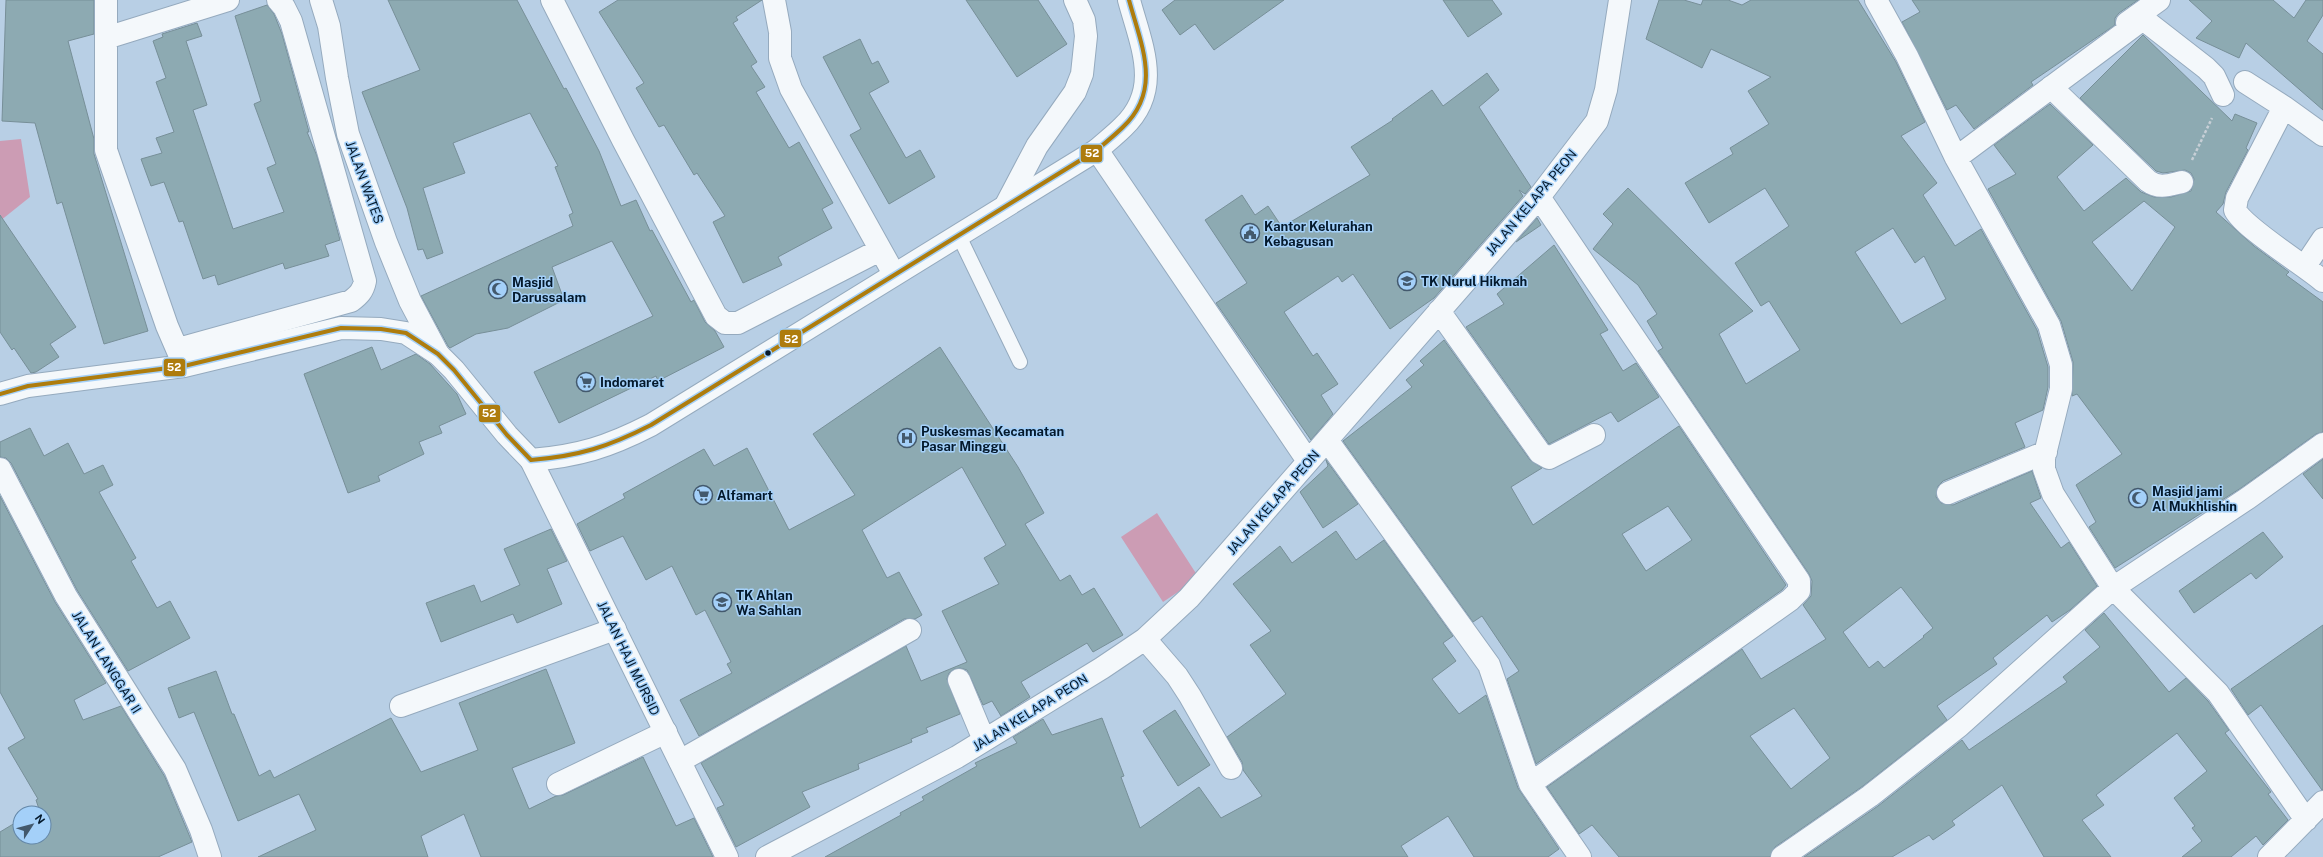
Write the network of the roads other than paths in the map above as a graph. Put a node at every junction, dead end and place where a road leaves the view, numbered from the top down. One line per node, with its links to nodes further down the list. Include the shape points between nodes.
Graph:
1 (106, 0): 12 (street)
2 (228, 0): 12 (street)
3 (278, 0): 31 (street, via 291,21 365,280 364,287 361,294 351,301)
4 (321, 0): 30 (street, JALAN WATES, via 329,26 336,78 348,134 410,301)
5 (552, 0): 25 (street, via 716,316 725,323 738,323)
6 (774, 0): 25 (street, via 780,32 780,58 789,84)
7 (1075, 0): 22 (street, via 1084,20 1086,36 1082,74 1062,114 1037,146)
8 (1129, 0): 18 (street, via 1147,71 1146,86 1140,105 1124,126)
9 (1620, 0): 21 (street, JALAN KELAPA PEON, via 1602,107 1597,121)
10 (1876, 0): 19 (street, via 1907,56)
11 (2159, 0): 19 (street)
12 (106, 38): 31 (street, via 106,150 167,326)
13 (2244, 82): 16 (street)
14 (2051, 87): 15 (street, via 2142,19 2206,68 2214,76); 19 (street); 20 (street, via 2154,186 2162,187)
15 (2223, 95)
16 (2284, 107): 17 (street); 26 (street, via 2237,198 2235,210 2245,223)
17 (2323, 135)
18 (1097, 150): 22 (street); 39 (street)
19 (1953, 152): 37 (street, via 2048,324 2055,342 2061,365 2061,389)
20 (2182, 182)
21 (1539, 197): 29 (street, JALAN KELAPA PEON); 53 (street, via 1799,581 1799,591 1790,600)
22 (1007, 203): 23 (street)
23 (958, 234): 27 (street); 32 (lane)
24 (2323, 240): 26 (street)
25 (880, 250): 27 (street)
26 (2305, 266): 28 (street)
27 (894, 274): 38 (street, via 623,440 598,450 567,457)
28 (2323, 281)
29 (1439, 312): 34 (street, via 1540,453 1549,458); 35 (street, JALAN KELAPA PEON)
30 (438, 354): 31 (street, via 406,333 382,329 341,328); 38 (street, JALAN HAJI MURSID)
31 (181, 358): 33 (street, via 28,386)
32 (1020, 362)
33 (0, 394)
34 (1594, 435)
35 (1327, 440): 39 (street, JALAN KELAPA PEON); 53 (street, via 1489,664)
36 (2323, 444): 42 (street, via 2248,498)
37 (2046, 452): 41 (street); 42 (street, via 2044,469 2053,494)
38 (531, 460): 43 (street, JALAN HAJI MURSID)
39 (1308, 461): 45 (street, JALAN KELAPA PEON, via 1189,598)
40 (0, 468): 56 (street, JALAN LANGGAR II, via 66,596 175,769)
41 (1948, 493)
42 (2113, 588): 55 (street, via 2218,693); 60 (street, via 1959,726 1870,796)
43 (615, 629): 47 (street); 48 (street, JALAN HAJI MURSID)
44 (910, 630): 50 (street)
45 (1145, 639): 49 (street, JALAN KELAPA PEON); 51 (street, via 1177,676)
46 (958, 680): 49 (street)
47 (401, 706)
48 (666, 732): 50 (street, JALAN HAJI MURSID); 52 (street)
49 (984, 740): 58 (street, JALAN KELAPA PEON, via 958,757)
50 (680, 761): 57 (street, JALAN HAJI MURSID)
51 (1232, 768)
52 (558, 784)
53 (1530, 784): 59 (street)
54 (2323, 802): 55 (street)
55 (2306, 820): 61 (street)
56 (210, 857)
57 (727, 857)
58 (767, 857)
59 (1580, 857)
60 (1782, 857)
61 (2269, 857)

